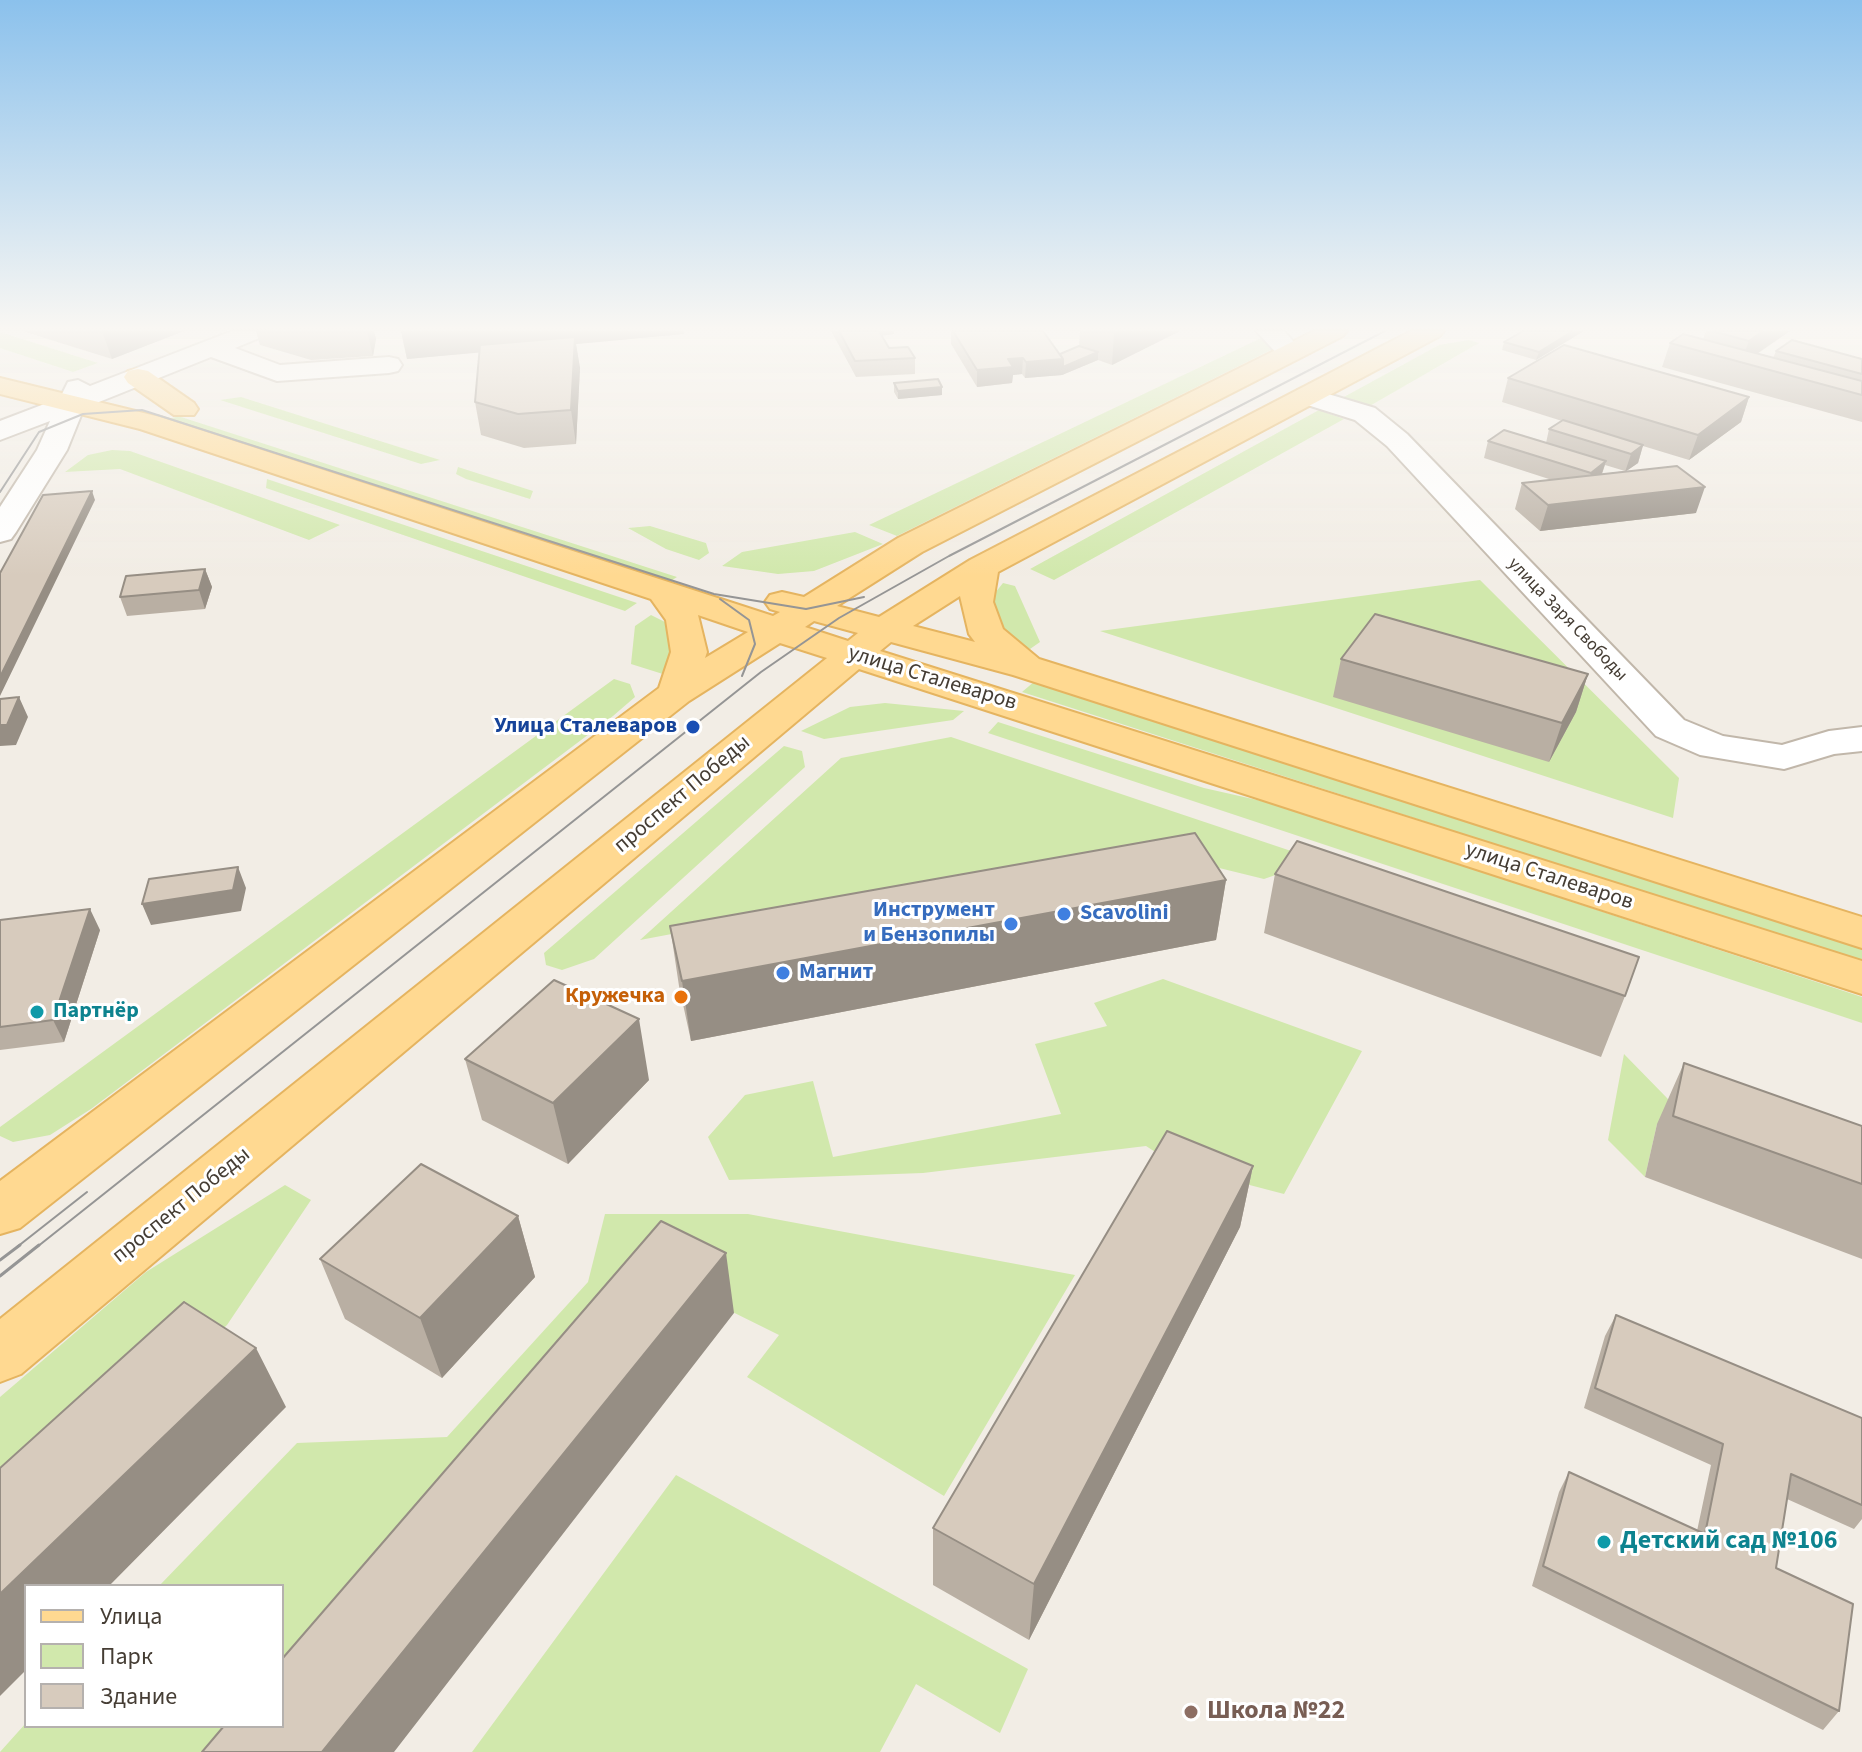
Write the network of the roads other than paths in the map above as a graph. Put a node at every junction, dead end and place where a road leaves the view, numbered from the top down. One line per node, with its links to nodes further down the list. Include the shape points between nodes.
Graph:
1 (41, 413): 8 (street)
2 (47, 413): 9 (street, via 52,450)
3 (83, 413): 11 (main road, улица Сталеваров, via 150,423)
4 (196, 413): 12 (main road, улица Сталеваров, via 692,575)
5 (1172, 413): 12 (main road, via 910,545)
6 (1276, 413): 10 (main road, проспект Победы)
7 (1361, 413): 18 (street, улица Заря Свободы, via 1397,440 1670,728 1714,747 1784,757)
8 (0, 458)
9 (0, 532)
10 (982, 567): 13 (main road, проспект Победы); 14 (main road, via 976,602 987,634)
11 (664, 593): 12 (main road, улица Сталеваров); 15 (main road, via 684,620 689,652)
12 (792, 619): 13 (main road, улица Сталеваров); 15 (main road)
13 (868, 641): 14 (main road, улица Сталеваров); 16 (main road, улица Сталеваров); 17 (main road, проспект Победы)
14 (1026, 667): 19 (main road, улица Сталеваров)
15 (676, 693): 21 (main road)
16 (994, 698): 17 (main road, via 925,687 869,688 807,704); 20 (main road, улица Сталеваров)
17 (766, 726): 22 (main road, проспект Победы)
18 (1862, 739)
19 (1862, 933)
20 (1862, 978)
21 (0, 1212)
22 (0, 1355)

